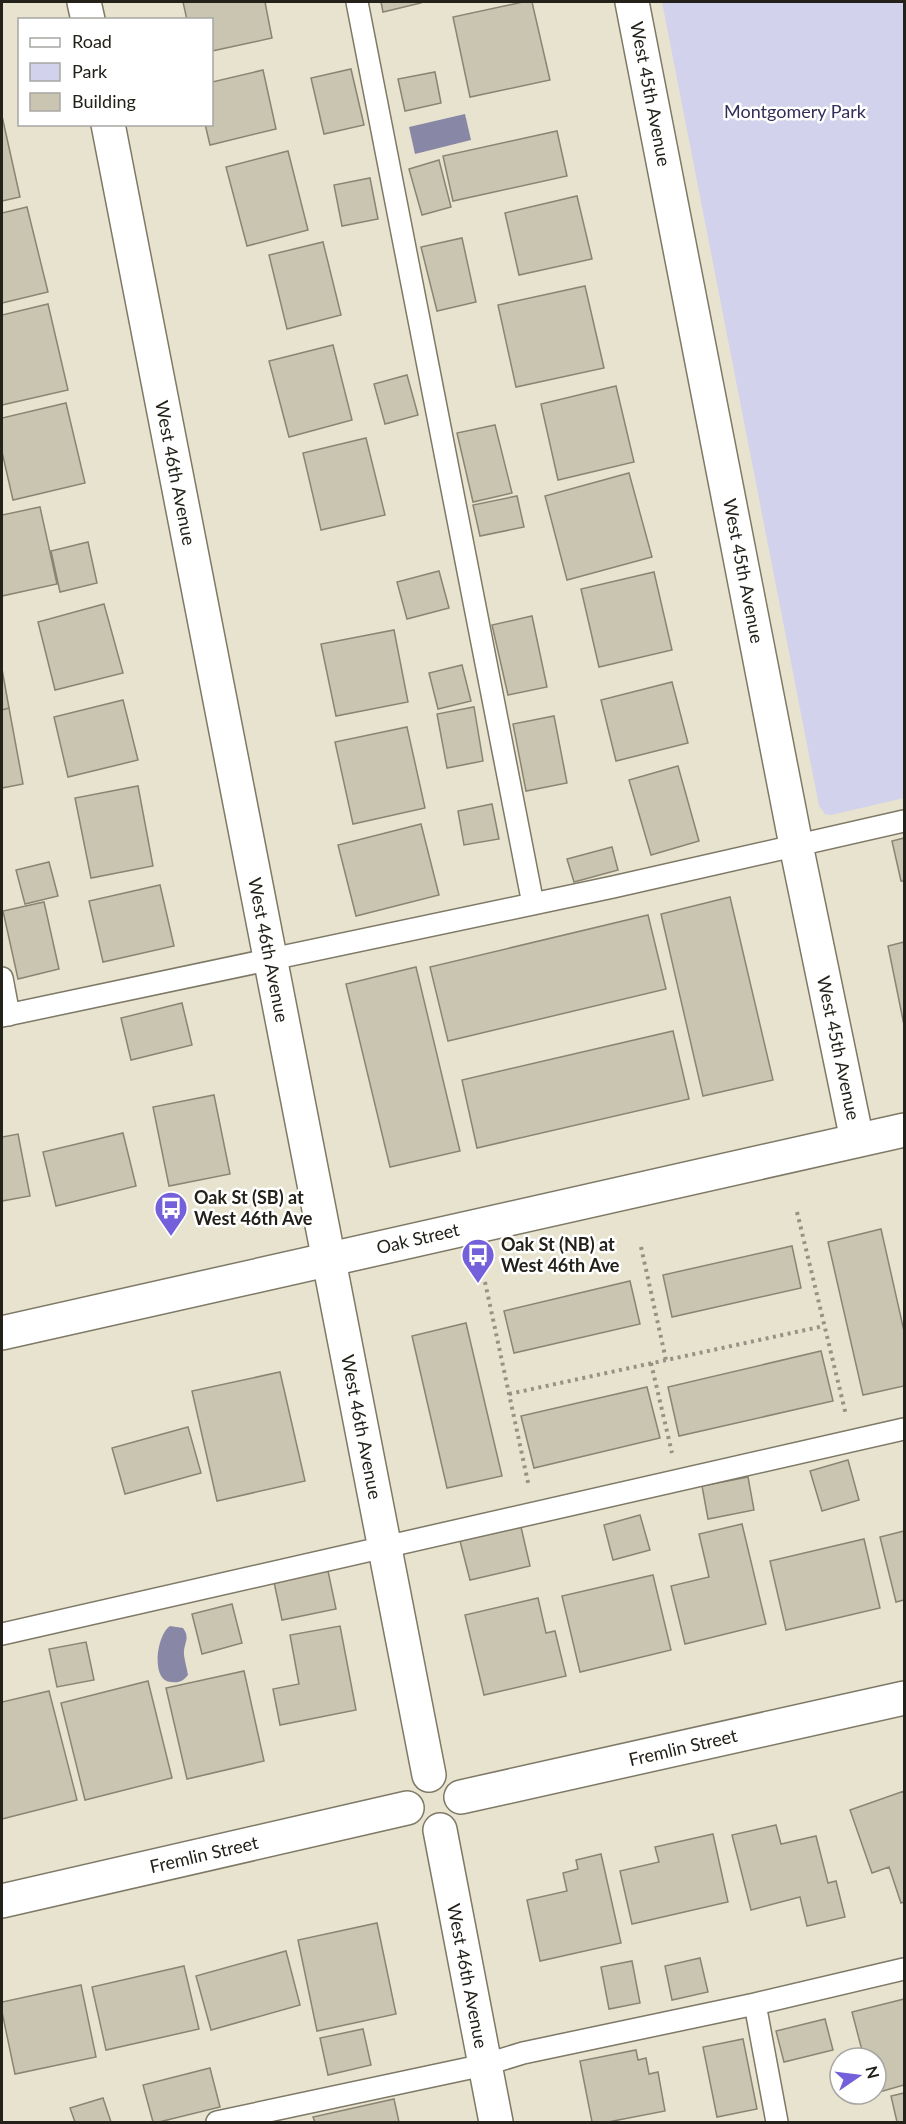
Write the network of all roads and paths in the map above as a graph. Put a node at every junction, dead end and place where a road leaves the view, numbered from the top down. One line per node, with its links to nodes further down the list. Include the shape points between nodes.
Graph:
1 (84, 2): 4 (street)
2 (357, 2): 8 (lane)
3 (632, 2): 7 (street, West 45th Avenue)
4 (88, 18)
5 (108, 126): 9 (street, West 46th Avenue)
6 (904, 821): 7 (lane)
7 (796, 845): 8 (lane); 13 (street, West 45th Avenue)
8 (533, 904): 9 (lane)
9 (270, 961): 11 (lane); 16 (street, West 46th Avenue)
10 (2, 978): 11 (lane)
11 (5, 1016)
12 (904, 1130): 13 (street, Oak Street)
13 (857, 1140): 16 (street, Oak Street)
14 (796, 1212): 18 (path)
15 (641, 1247): 20 (path)
16 (328, 1260): 19 (street, Oak Street); 27 (street, West 46th Avenue)
17 (484, 1282): 22 (path)
18 (824, 1326): 20 (path); 24 (path)
19 (2, 1333)
20 (666, 1360): 21 (path)
21 (651, 1363): 22 (path); 25 (path)
22 (509, 1394): 26 (path)
23 (904, 1429): 24 (lane)
24 (852, 1441): 25 (lane)
25 (678, 1480): 26 (lane)
26 (535, 1512): 27 (lane)
27 (385, 1546): 28 (lane); 30 (street, West 46th Avenue)
28 (2, 1634)
29 (904, 1698): 31 (street, Fremlin Street)
30 (429, 1776): 31 (street, via 446,1778); 32 (street, via 421,1778 409,1791)
31 (461, 1797): 33 (street, via 462,1806 454,1822)
32 (407, 1808): 33 (street, via 410,1817 423,1828); 34 (street, Fremlin Street)
33 (440, 1830): 37 (street, West 46th Avenue)
34 (2, 1901)
35 (904, 1969): 36 (lane)
36 (755, 2004): 37 (lane, via 523,2053); 40 (lane)
37 (484, 2065): 38 (lane); 39 (street, West 46th Avenue)
38 (220, 2122)
39 (496, 2122)
40 (777, 2122)

